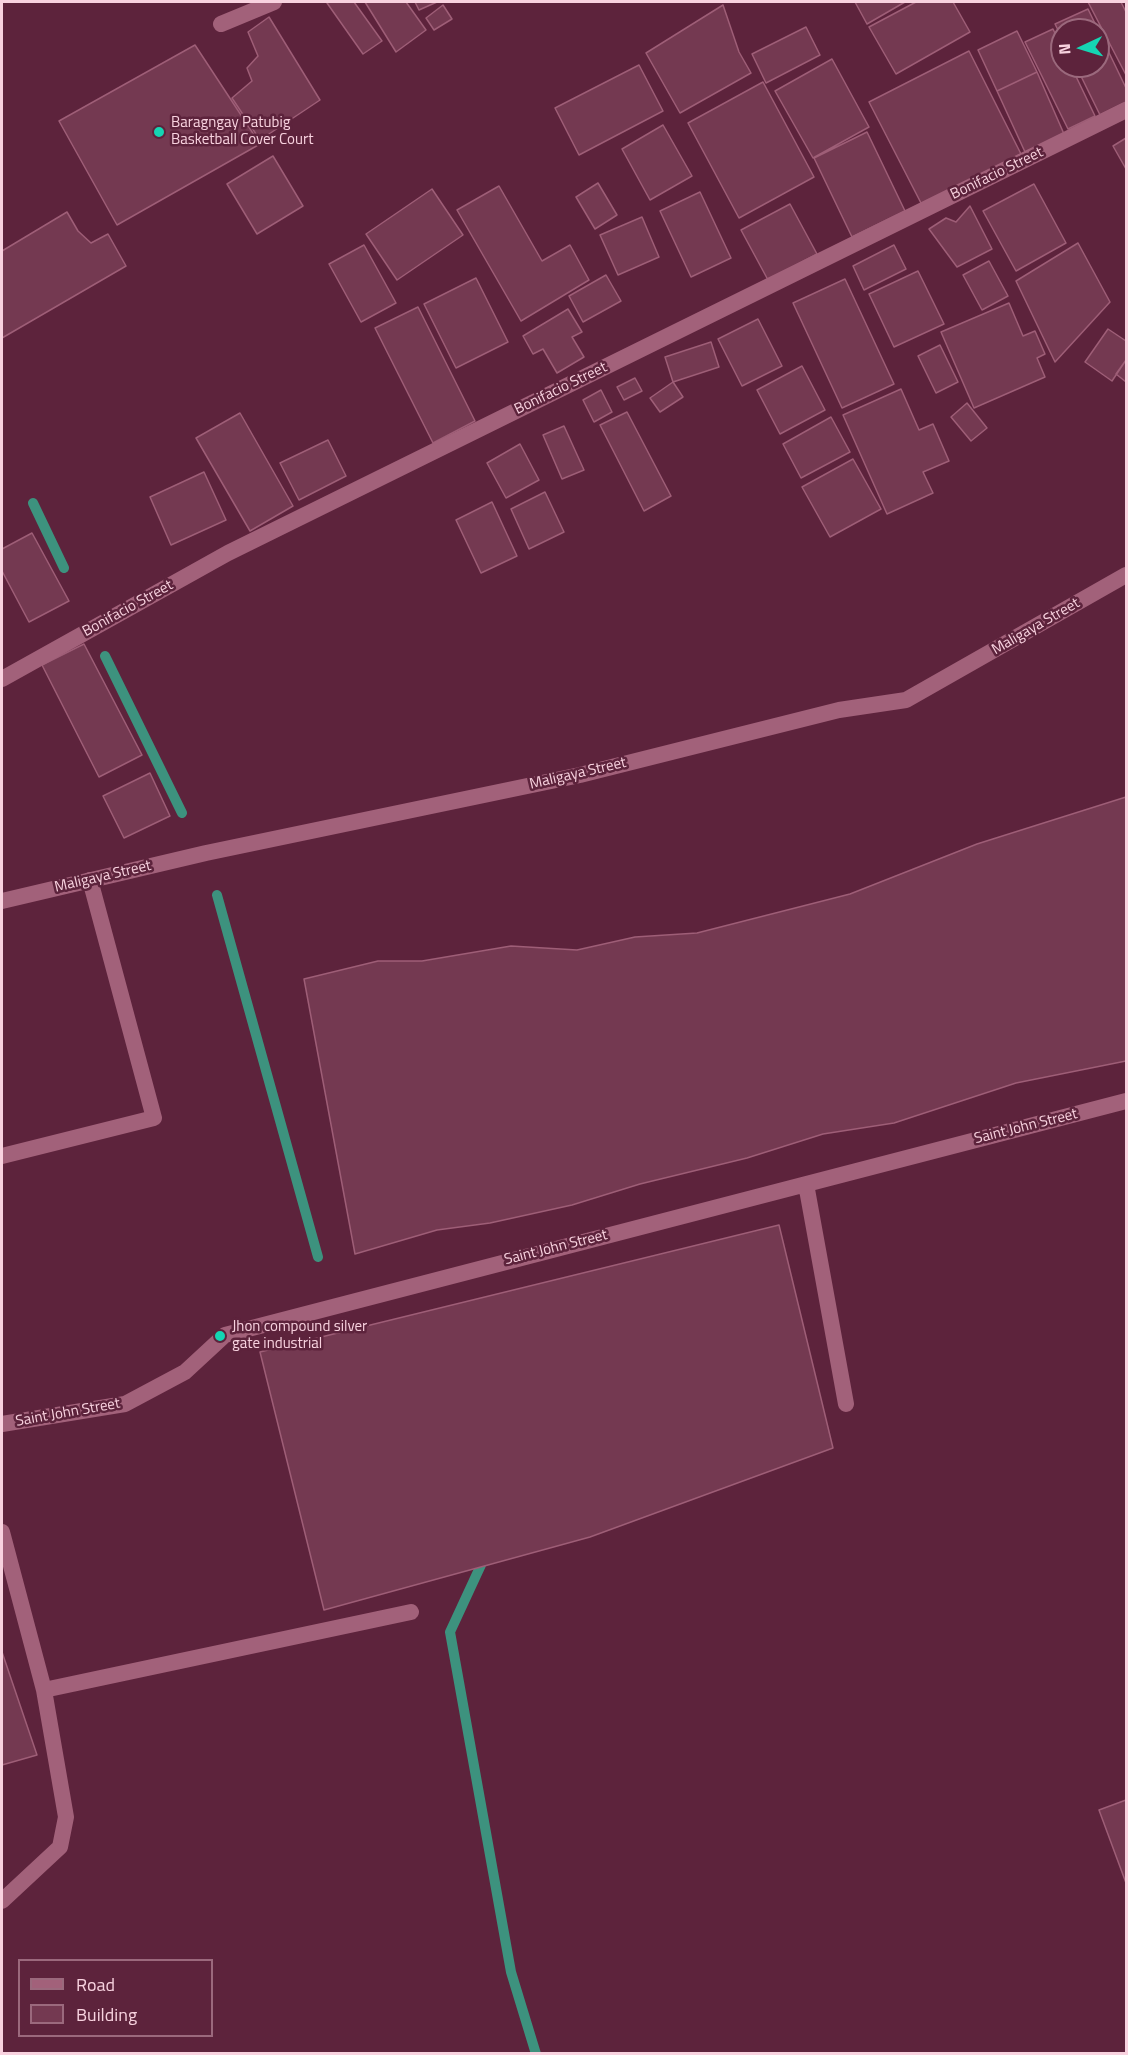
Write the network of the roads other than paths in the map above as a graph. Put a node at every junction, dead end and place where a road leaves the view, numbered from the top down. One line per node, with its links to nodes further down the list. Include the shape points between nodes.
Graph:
1 (274, 2): 2 (street)
2 (221, 24)
3 (1126, 110): 5 (street, Bonifacio Street, via 228,553)
4 (1126, 575): 6 (street, Maligaya Street, via 906,700 838,710 580,775 206,852)
5 (2, 679)
6 (90, 880): 7 (street, Maligaya Street); 9 (street, via 154,1118)
7 (2, 901)
8 (1126, 1101): 10 (street, Saint John Street)
9 (2, 1156)
10 (806, 1184): 11 (street); 12 (street, Saint John Street, via 225,1335 185,1372 125,1404)
11 (846, 1404)
12 (2, 1424)
13 (2, 1532): 15 (street)
14 (411, 1612): 15 (street)
15 (44, 1690): 16 (street, via 66,1817 60,1847)
16 (2, 1901)

